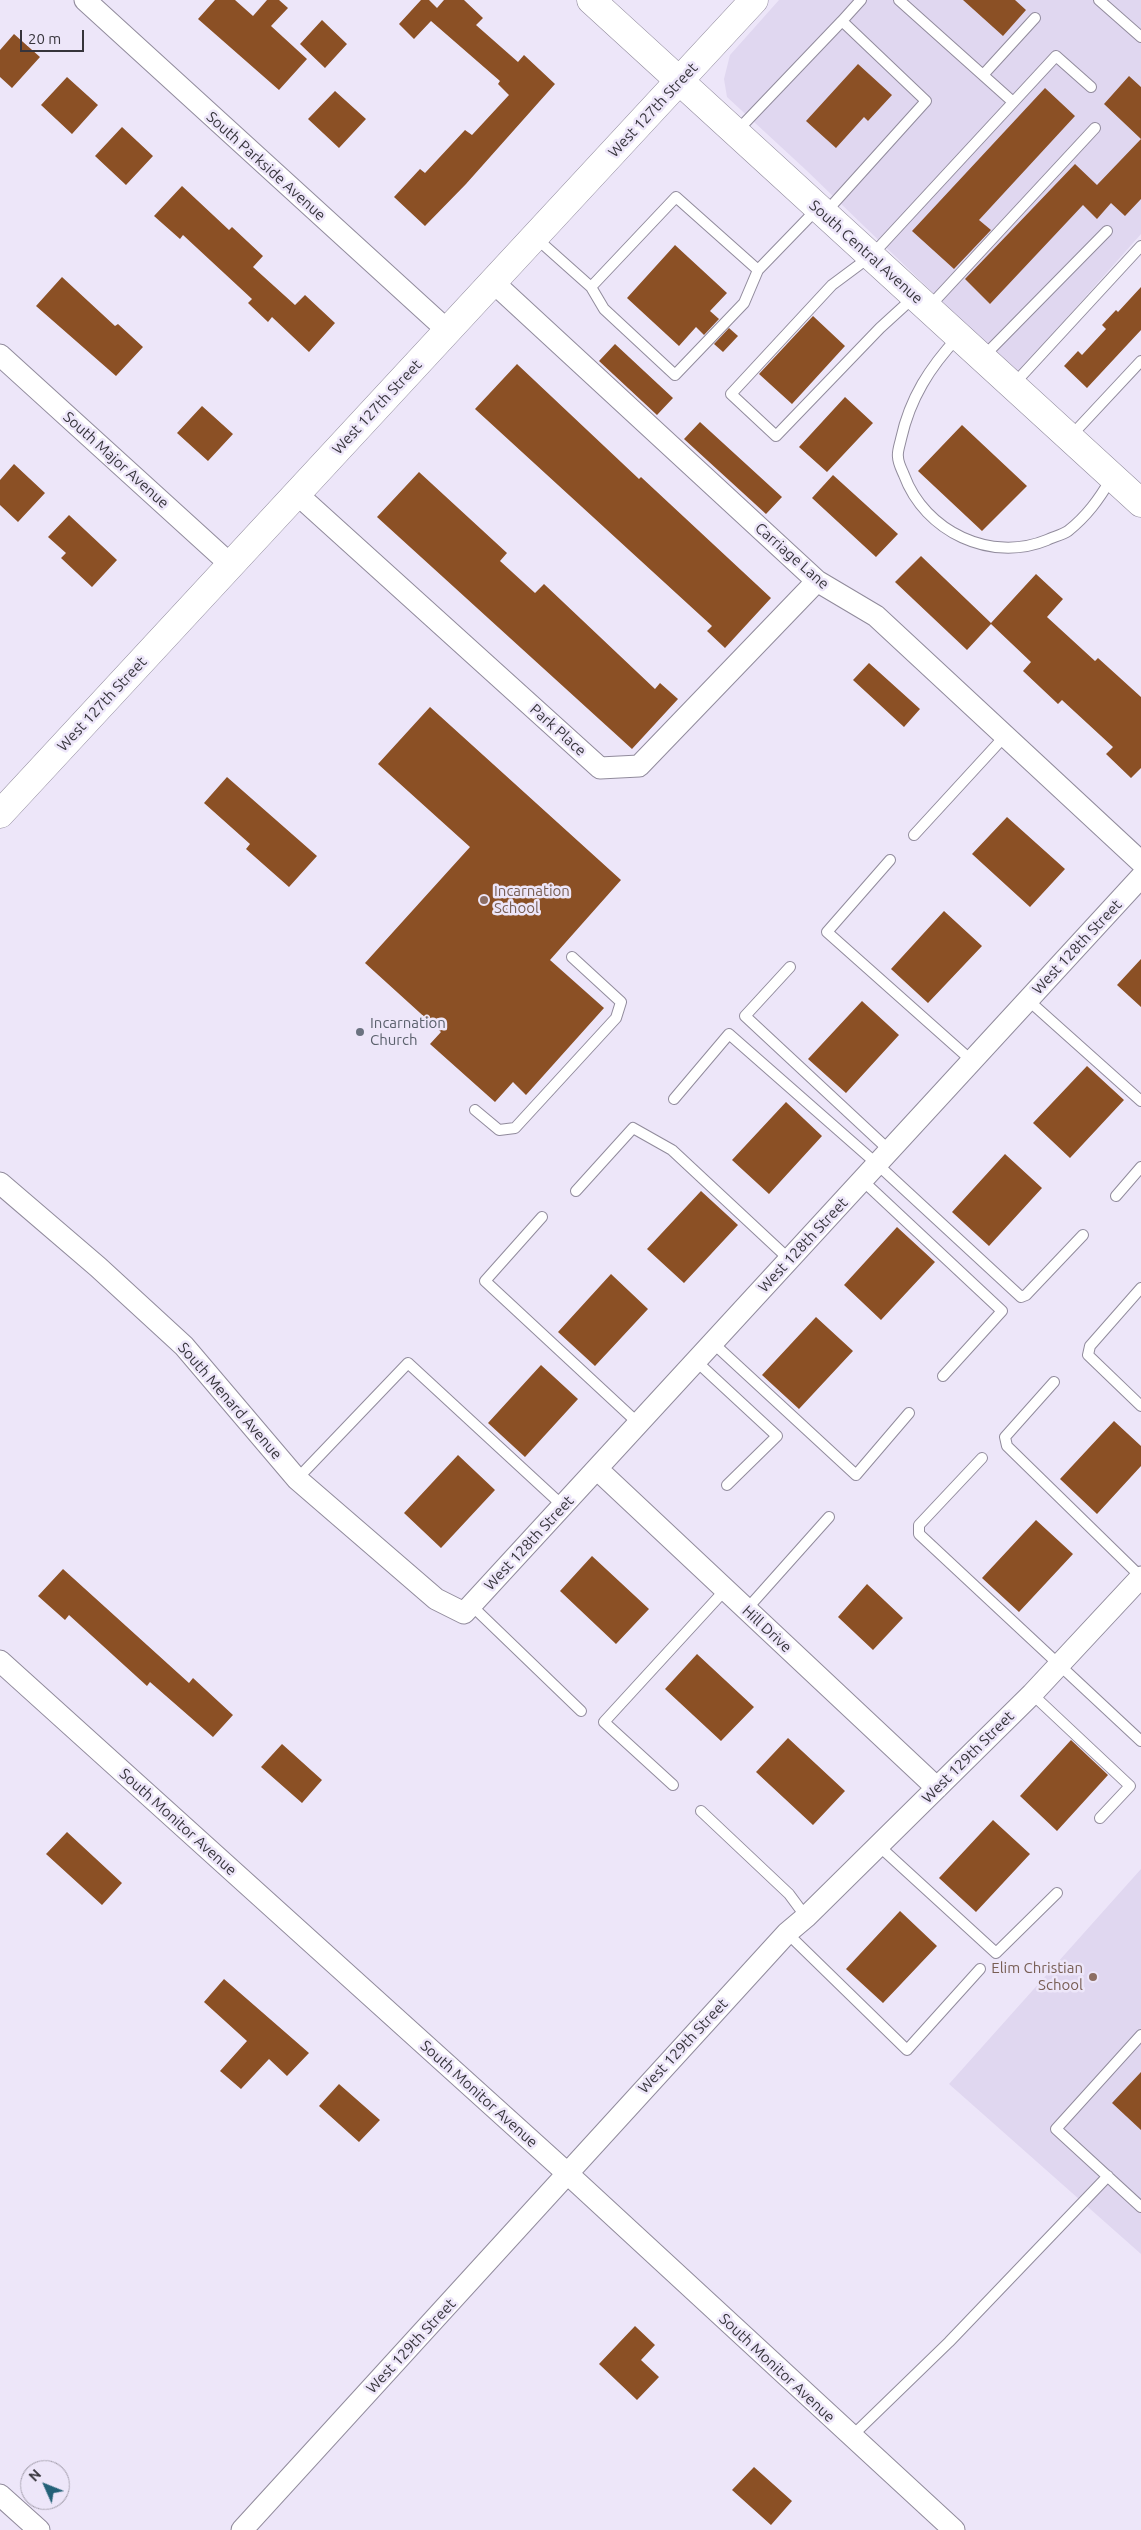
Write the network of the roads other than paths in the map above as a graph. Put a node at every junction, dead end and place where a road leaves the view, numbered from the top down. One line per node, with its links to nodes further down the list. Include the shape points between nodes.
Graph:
1 (85, 0): 25 (street, South Parkside Avenue)
2 (591, 0): 11 (main road, South Central Avenue)
3 (754, 0): 11 (main road, West 127th Street)
4 (861, 0): 8 (lane)
5 (899, 0): 10 (lane)
6 (1099, 0): 9 (lane)
7 (1035, 18): 10 (lane)
8 (842, 21): 15 (lane); 16 (lane, via 926,101)
9 (1141, 37)
10 (983, 76): 13 (lane)
11 (679, 81): 15 (main road, South Central Avenue); 18 (main road, West 127th Street)
12 (1091, 87): 13 (lane, via 1056,56)
13 (1013, 102): 20 (lane)
14 (1095, 128): 24 (lane)
15 (736, 132): 16 (main road, South Central Avenue)
16 (821, 211): 20 (main road, South Central Avenue); 21 (lane)
17 (1107, 230): 28 (lane)
18 (535, 237): 22 (main road, West 127th Street); 23 (lane)
19 (1141, 246): 30 (lane)
20 (871, 256): 24 (main road, South Central Avenue); 24 (lane, via 832,285 731,394 776,436 880,328)
21 (758, 270): 23 (lane, via 676,197); 23 (lane, via 744,303 675,375 604,309)
22 (493, 282): 25 (main road, West 127th Street); 36 (street, Carriage Lane)
23 (591, 287)
24 (921, 302): 26 (main road, South Central Avenue)
25 (448, 331): 33 (main road, West 127th Street)
26 (959, 336): 28 (main road, South Central Avenue); 32 (lane, via 918,389 905,420 898,457 910,491 932,519 962,539 997,548 1033,545 1066,532 1093,508)
27 (0, 355): 35 (street, South Major Avenue)
28 (982, 358): 30 (main road, South Central Avenue)
29 (1141, 361): 31 (lane)
30 (1013, 386): 31 (main road, South Central Avenue)
31 (1069, 438): 32 (main road, South Central Avenue)
32 (1112, 477): 34 (main road, South Central Avenue)
33 (297, 494): 35 (main road, West 127th Street); 36 (street, Park Place, via 600,768 639,766)
34 (1141, 504)
35 (231, 565): 38 (main road, West 127th Street)
36 (817, 580): 37 (street, Carriage Lane, via 876,616)
37 (1004, 737): 39 (lane); 41 (street, Carriage Lane)
38 (4, 802)
39 (914, 834)
40 (890, 860): 46 (lane, via 827,932)
41 (1141, 862)
42 (1141, 877): 45 (street, West 128th Street)
43 (572, 957): 49 (lane, via 621,1002 616,1018 515,1128 499,1130)
44 (790, 966): 50 (lane, via 744,1016)
45 (1028, 1000): 46 (street, West 128th Street); 48 (lane)
46 (972, 1061): 50 (street, West 128th Street)
47 (674, 1099): 50 (lane, via 729,1034)
48 (1141, 1101)
49 (475, 1110)
50 (884, 1157): 52 (street, West 128th Street); 57 (lane, via 1021,1297)
51 (1141, 1167): 55 (lane)
52 (862, 1180): 58 (street, West 128th Street); 62 (lane, via 1002,1311)
53 (0, 1183): 69 (street, South Menard Avenue, via 184,1346)
54 (576, 1191): 58 (lane, via 633,1128 672,1150)
55 (1116, 1196)
56 (542, 1217): 66 (lane, via 485,1280)
57 (1083, 1235)
58 (790, 1260): 60 (street, West 128th Street)
59 (1141, 1288): 64 (lane, via 1090,1346 1088,1354)
60 (713, 1343): 61 (street, West 128th Street); 65 (lane, via 856,1475)
61 (696, 1361): 66 (street, West 128th Street); 70 (lane, via 777,1436)
62 (943, 1376)
63 (1054, 1382): 73 (lane, via 1005,1436 1007,1446)
64 (1141, 1406)
65 (909, 1413)
66 (639, 1424): 68 (street, West 128th Street)
67 (982, 1458): 78 (lane, via 919,1525 919,1534)
68 (597, 1469): 71 (street, West 128th Street); 74 (street, Hill Drive)
69 (297, 1479): 71 (lane, via 408,1362); 75 (street, South Menard Avenue, via 436,1599)
70 (727, 1486)
71 (563, 1506): 75 (street, West 128th Street)
72 (829, 1517): 76 (lane)
73 (1141, 1577): 78 (street, West 129th Street)
74 (725, 1590): 76 (street, Hill Drive); 82 (lane, via 604,1722)
75 (468, 1609): 80 (lane)
76 (746, 1610): 83 (street, Hill Drive)
77 (0, 1662): 92 (street, South Monitor Avenue)
78 (1059, 1665): 79 (street, West 129th Street); 81 (lane)
79 (1032, 1694): 83 (street, West 129th Street); 85 (lane, via 1130,1786)
80 (580, 1711)
81 (1141, 1741)
82 (673, 1784)
83 (937, 1788): 86 (street, West 129th Street)
84 (701, 1811): 88 (lane, via 789,1894)
85 (1100, 1818)
86 (879, 1846): 87 (lane, via 996,1953); 88 (street, West 129th Street)
87 (1057, 1893)
88 (806, 1918): 89 (street, West 129th Street)
89 (787, 1933): 90 (lane, via 907,2050); 92 (street, West 129th Street)
90 (980, 1969)
91 (1141, 2035): 93 (lane, via 1056,2128)
92 (568, 2174): 95 (street, South Monitor Avenue); 98 (street, West 129th Street)
93 (1108, 2176): 94 (lane); 95 (lane, via 949,2342)
94 (1141, 2207)
95 (851, 2437): 99 (street, South Monitor Avenue)
96 (0, 2495): 97 (street)
97 (39, 2530)
98 (242, 2530)
99 (954, 2530)

